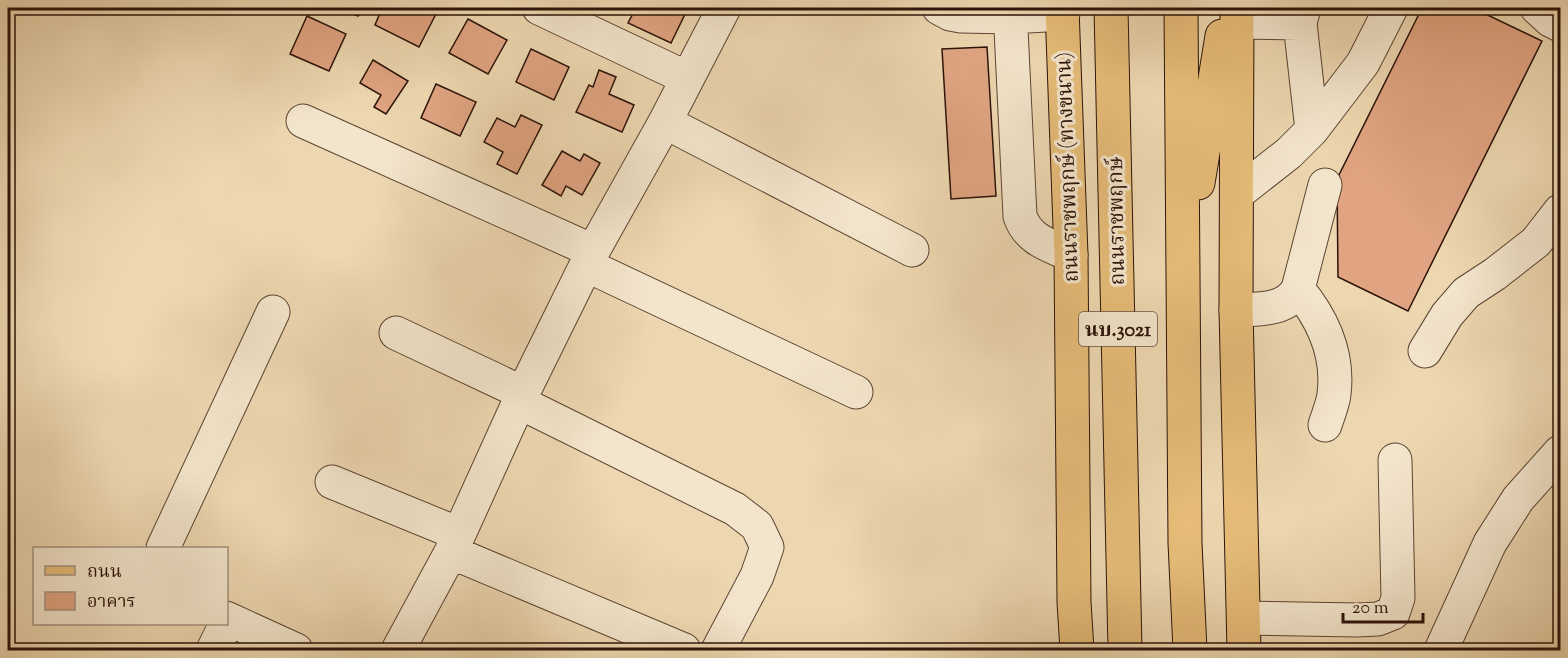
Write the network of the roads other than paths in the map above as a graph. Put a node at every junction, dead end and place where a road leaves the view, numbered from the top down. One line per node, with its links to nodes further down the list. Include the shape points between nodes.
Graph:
1 (539, 8): 13 (street)
2 (724, 8): 13 (street)
3 (939, 8): 9 (street, via 961,16)
4 (1111, 8): 24 (main road, ถนนราชพฤกษ์ / นบ.3021)
5 (1181, 8): 23 (main road, นบ.3021)
6 (1391, 8): 16 (street, via 1363,63)
7 (1538, 8): 12 (street)
8 (1064, 10): 9 (street); 21 (main road, ถนนราชพฤกษ์ (ทางขนาน) / นบ.3021); 24 (main road)
9 (1010, 12): 21 (street, via 1020,216 1033,237)
10 (1234, 12): 11 (street); 18 (main road); 23 (main road)
11 (1302, 15): 16 (street)
12 (1560, 25)
13 (687, 78): 15 (street)
14 (303, 121): 22 (street)
15 (665, 122): 20 (street); 22 (street)
16 (1311, 130): 18 (street, via 1289,153)
17 (1325, 185): 25 (street)
18 (1238, 193): 26 (main road)
19 (1560, 211): 29 (street, via 1536,242 1466,293)
20 (912, 250)
21 (1071, 255): 38 (main road, ถนนราชพฤกษ์ (ทางขนาน) / นบ.3021)
22 (590, 258): 30 (street); 31 (street)
23 (1183, 278): 50 (main road, นบ.3021)
24 (1117, 279): 49 (main road, ถนนราชพฤกษ์ / นบ.3021)
25 (1298, 289): 26 (street, via 1293,298 1274,308); 32 (street, via 1314,309 1335,364 1334,396)
26 (1236, 310): 39 (main road)
27 (273, 312): 37 (street)
28 (396, 333): 31 (street)
29 (1425, 351)
30 (856, 392)
31 (521, 397): 36 (street); 46 (street, via 735,509 757,526 767,547 757,576)
32 (1325, 425)
33 (1560, 452): 52 (street, via 1518,499 1490,543)
34 (1395, 460): 39 (street, via 1398,598 1393,613 1378,619 1357,620)
35 (332, 482): 36 (street)
36 (455, 543): 44 (street); 45 (street)
37 (164, 547)
38 (1074, 602): 47 (main road); 48 (main road, ถนนราชพฤกษ์ (ทางขนาน) / นบ.3021)
39 (1244, 618): 51 (main road)
40 (228, 622): 42 (street)
41 (225, 625): 43 (street)
42 (276, 646)
43 (213, 651)
44 (398, 651)
45 (684, 651)
46 (718, 651)
47 (1071, 651)
48 (1077, 651)
49 (1125, 651)
50 (1190, 651)
51 (1245, 651)
52 (1441, 651)

